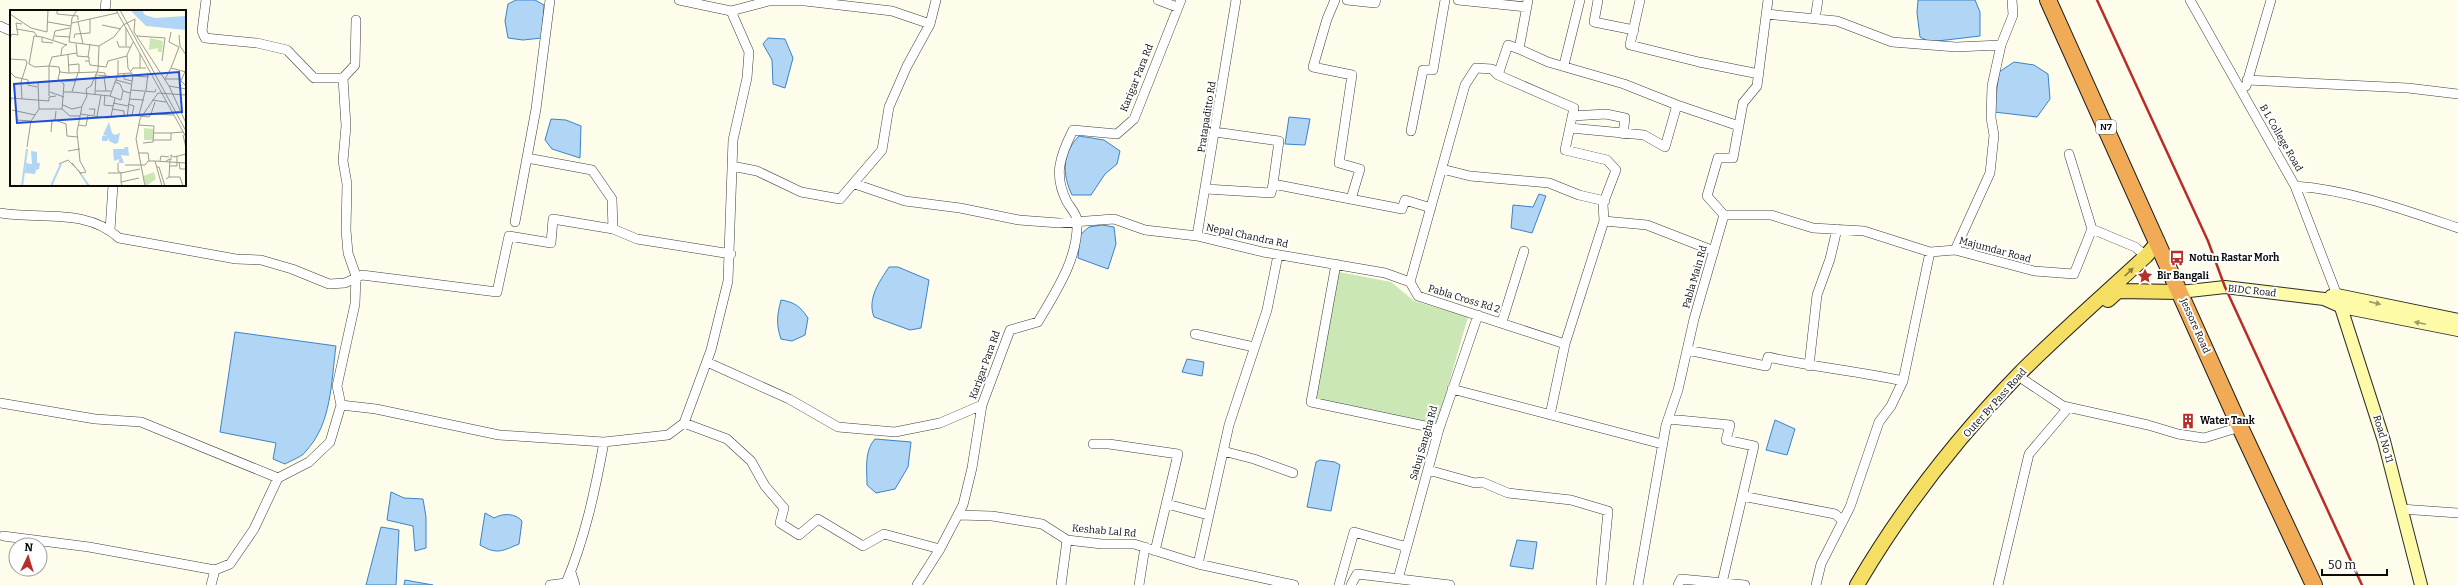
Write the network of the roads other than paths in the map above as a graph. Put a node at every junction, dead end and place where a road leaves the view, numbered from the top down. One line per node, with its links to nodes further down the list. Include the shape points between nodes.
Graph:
1 (106, 0): 25 (street)
2 (206, 0): 39 (street, via 202,31 205,38 257,43 287,50 314,78)
3 (550, 0): 51 (street)
4 (679, 0): 26 (street)
5 (936, 0): 30 (street)
6 (1158, 0): 24 (street)
7 (1236, 0): 48 (street, Pratapaditto Rd)
8 (1335, 0): 59 (street, via 1313,67 1352,75 1339,163 1360,169)
9 (1347, 0): 22 (street)
10 (1376, 0): 22 (street, via 1376,4)
11 (1446, 0): 47 (street, via 1433,70 1423,70)
12 (1458, 0): 23 (street)
13 (1580, 0): 36 (street)
14 (1598, 0): 32 (street, via 1594,22)
15 (1640, 0): 32 (street)
16 (1768, 0): 27 (street)
17 (1818, 0): 28 (street)
18 (2012, 0): 34 (street, via 2013,15)
19 (2048, 0): 73 (highway, Jessore Road / N7)
20 (2190, 0): 42 (street, B L College Road)
21 (2271, 0): 40 (street)
22 (1359, 1)
23 (1528, 3): 35 (street)
24 (1179, 4): 64 (street, Karigar Para Rd, via 1134,118 1117,134 1073,130 1061,155 1059,187)
25 (105, 10)
26 (731, 11): 30 (street, via 769,1 805,1 892,11); 52 (street, via 749,52 747,78 733,140)
27 (1766, 14): 28 (street); 37 (street)
28 (1815, 19): 34 (street, via 1837,21 1892,42 1956,47)
29 (356, 20): 39 (street, via 355,65)
30 (930, 24): 54 (street, via 907,66 889,107 882,150)
31 (0, 26): 33 (street)
32 (1634, 30): 37 (street, via 1630,45)
33 (10, 31)
34 (2001, 45): 74 (street, via 1992,86 1991,118 1994,135 1990,173)
35 (1519, 49): 36 (street, via 1548,62); 38 (street, via 1508,45)
36 (1564, 65): 43 (street, via 1624,84)
37 (1759, 74): 45 (street, via 1757,86 1743,103)
38 (1498, 75): 44 (street, via 1574,108); 53 (street, via 1492,69 1476,68 1465,85)
39 (343, 78): 82 (street, via 346,126 343,161 347,184 346,230 348,253)
40 (2247, 80): 41 (street, via 2408,88); 42 (street)
41 (2458, 94)
42 (2244, 95): 57 (street, B L College Road)
43 (1677, 105): 45 (street); 49 (street, via 1665,147 1644,135)
44 (1572, 116): 46 (street); 49 (street, via 1606,114 1625,118)
45 (1739, 126): 63 (street, via 1733,158 1718,158 1707,196)
46 (1570, 128): 49 (street); 60 (street, via 1565,150 1607,160 1616,170)
47 (1411, 131)
48 (1215, 132): 55 (street, via 1279,141); 58 (street, Pratapaditto Rd)
49 (1623, 134)
50 (2069, 154): 70 (street)
51 (527, 158): 66 (street); 68 (street, via 592,170 612,199)
52 (732, 166): 54 (street, via 757,171 801,192 840,199); 78 (street)
53 (1442, 169): 60 (street, via 1470,176 1550,183 1579,195); 61 (street)
54 (855, 184): 64 (street, Nepal Chandra Rd, via 905,202 960,208 1019,220 1059,223)
55 (1273, 184): 58 (street, via 1271,193); 59 (street)
56 (113, 186): 71 (street)
57 (2295, 186): 67 (street, via 2322,188 2408,211); 85 (street, B L College Road)
58 (1206, 189): 72 (street, Pratapaditto Rd)
59 (1351, 199): 61 (street, via 1402,209 1405,200)
60 (1605, 201): 65 (street)
61 (1431, 208): 83 (street)
62 (0, 213): 71 (street, via 82,218 106,226)
63 (1724, 215): 69 (street, Majumdar Road, via 1771,215 1814,228); 76 (street, Pabla Main Rd)
64 (1078, 221): 72 (street, Nepal Chandra Rd, via 1114,219 1145,230); 103 (street, Karigar Para Rd, via 1071,261 1059,286 1038,322 1010,330)
65 (1604, 221): 76 (street, via 1648,225); 93 (street)
66 (515, 222)
67 (2458, 228)
68 (613, 229): 78 (street, via 637,239); 82 (street, via 553,219 551,243 509,236 497,292 452,288 388,277)
69 (1837, 229): 77 (street, Majumdar Road, via 1864,231); 97 (street, via 1830,259 1816,295)
70 (2092, 229): 74 (street, Majumdar Road, via 2074,274 2034,271); 80 (street, via 2135,247)
71 (110, 230): 82 (street, via 119,238 151,245 236,259 261,260 329,284 345,283)
72 (1197, 236): 79 (street, Nepal Chandra Rd)
73 (2158, 242): 80 (main road, Outer By Pass Road); 84 (highway, Jessore Road / N7)
74 (1955, 250): 77 (street, Majumdar Road)
75 (1524, 251): 90 (street)
76 (1714, 251): 95 (street, Pabla Main Rd)
77 (1930, 252): 99 (street)
78 (731, 254): 96 (street, via 728,281)
79 (1278, 255): 81 (street, Nepal Chandra Rd); 94 (street, via 1267,310)
80 (2146, 256): 151 (main road, Outer By Pass Road, one-way to 80, via 1887,534 1933,472 2019,374)
81 (1336, 264): 83 (street, Nepal Chandra Rd, via 1385,273); 109 (street, via 1311,402)
82 (356, 276): 102 (street, via 355,304 336,386)
83 (1410, 282): 88 (street, Pabla Cross Rd 2, via 1418,296)
84 (2180, 292): 86 (main road, BIDC Road, via 2225,287); 98 (main road, Outer By Pass Road, via 2118,291 2051,351); 108 (highway, Jessore Road / N7)
85 (2337, 294): 86 (main road, BIDC Road); 87 (main road, Road No 11); 89 (main road, one-way to 89)
86 (2324, 299): 87 (main road, BIDC Road)
87 (2342, 307): 91 (main road, BIDC Road, one-way to 87); 119 (main road, Road No 11, via 2384,441)
88 (1478, 315): 90 (street, Pabla Cross Rd 2); 100 (street, Sabuj Sangha Rd)
89 (2458, 320)
90 (1502, 322): 93 (street, Pabla Cross Rd 2)
91 (2458, 330)
92 (1195, 334): 94 (street)
93 (1565, 344): 105 (street)
94 (1254, 347): 113 (street)
95 (1687, 350): 97 (street, via 1766,366 1768,357); 106 (street, Pabla Main Rd)
96 (707, 362): 103 (street, via 789,398 838,427 895,432 940,424); 107 (street)
97 (1809, 366): 99 (street, via 1867,373)
98 (2024, 380): 104 (street); 152 (main road, Outer By Pass Road, via 1932,481 1892,537)
99 (1903, 381): 123 (street, via 1891,406 1878,422 1850,507)
100 (1452, 389): 105 (street); 109 (street, Sabuj Sangha Rd)
101 (0, 403): 116 (street, via 95,419 142,422)
102 (341, 405): 110 (street, via 376,408 499,435); 116 (street, via 330,442 309,462)
103 (982, 405): 121 (street, Karigar Para Rd, via 972,468)
104 (2068, 408): 108 (street, via 2204,438); 153 (street, via 2029,454)
105 (1550, 415): 112 (street)
106 (1668, 419): 112 (street, Pabla Main Rd); 117 (street, via 1730,425 1726,440 1754,446)
107 (684, 423): 110 (street, via 668,434); 128 (street, via 727,439 751,461 765,486 784,508 780,523 800,535 818,519 863,546 884,534)
108 (2240, 427): 154 (highway, Jessore Road / N7)
109 (1438, 429): 114 (street, Sabuj Sangha Rd)
110 (604, 442): 132 (street, via 593,500)
111 (1093, 444): 118 (street, via 1178,454)
112 (1662, 444): 147 (street, Pabla Main Rd)
113 (1223, 451): 115 (street); 122 (street)
114 (1428, 470): 126 (street, Sabuj Sangha Rd); 146 (street, via 1475,483 1482,482 1508,493 1571,500 1608,511)
115 (1293, 473)
116 (278, 478): 131 (street, via 254,529 230,564)
117 (1742, 496): 123 (street, via 1834,514); 135 (street)
118 (1167, 504): 122 (street); 129 (street)
119 (2401, 509): 120 (street); 155 (main road, Road No 11)
120 (2458, 513)
121 (959, 515): 125 (street, Keshab Lal Rd, via 992,516 1042,524); 128 (street, Karigar Para Rd)
122 (1208, 515): 130 (street)
123 (1843, 520): 150 (street, via 1821,564)
124 (3, 536): 131 (street, via 90,547)
125 (1067, 540): 127 (street, Keshab Lal Rd, via 1134,544); 140 (street)
126 (1407, 546): 133 (street, Sabuj Sangha Rd); 143 (street, via 1354,532)
127 (1145, 547): 129 (street, Keshab Lal Rd); 141 (street)
128 (940, 549): 139 (street, Karigar Para Rd)
129 (1155, 550): 130 (street, Keshab Lal Rd)
130 (1198, 564): 134 (street, Keshab Lal Rd)
131 (215, 570): 136 (street)
132 (571, 572): 137 (street, via 566,583); 138 (street)
133 (1398, 579): 144 (street, via 1356,574); 145 (street)
134 (1265, 582): 142 (street, Keshab Lal Rd)
135 (1722, 583): 148 (street, via 1681,579); 149 (street)
136 (211, 585)
137 (550, 585)
138 (576, 585)
139 (917, 585)
140 (1062, 585)
141 (1139, 585)
142 (1291, 585)
143 (1338, 585)
144 (1351, 585)
145 (1446, 585)
146 (1601, 585)
147 (1638, 585)
148 (1678, 585)
149 (1745, 585)
150 (1816, 585)
151 (1857, 585)
152 (1864, 585)
153 (1998, 585)
154 (2314, 585)
155 (2420, 585)

